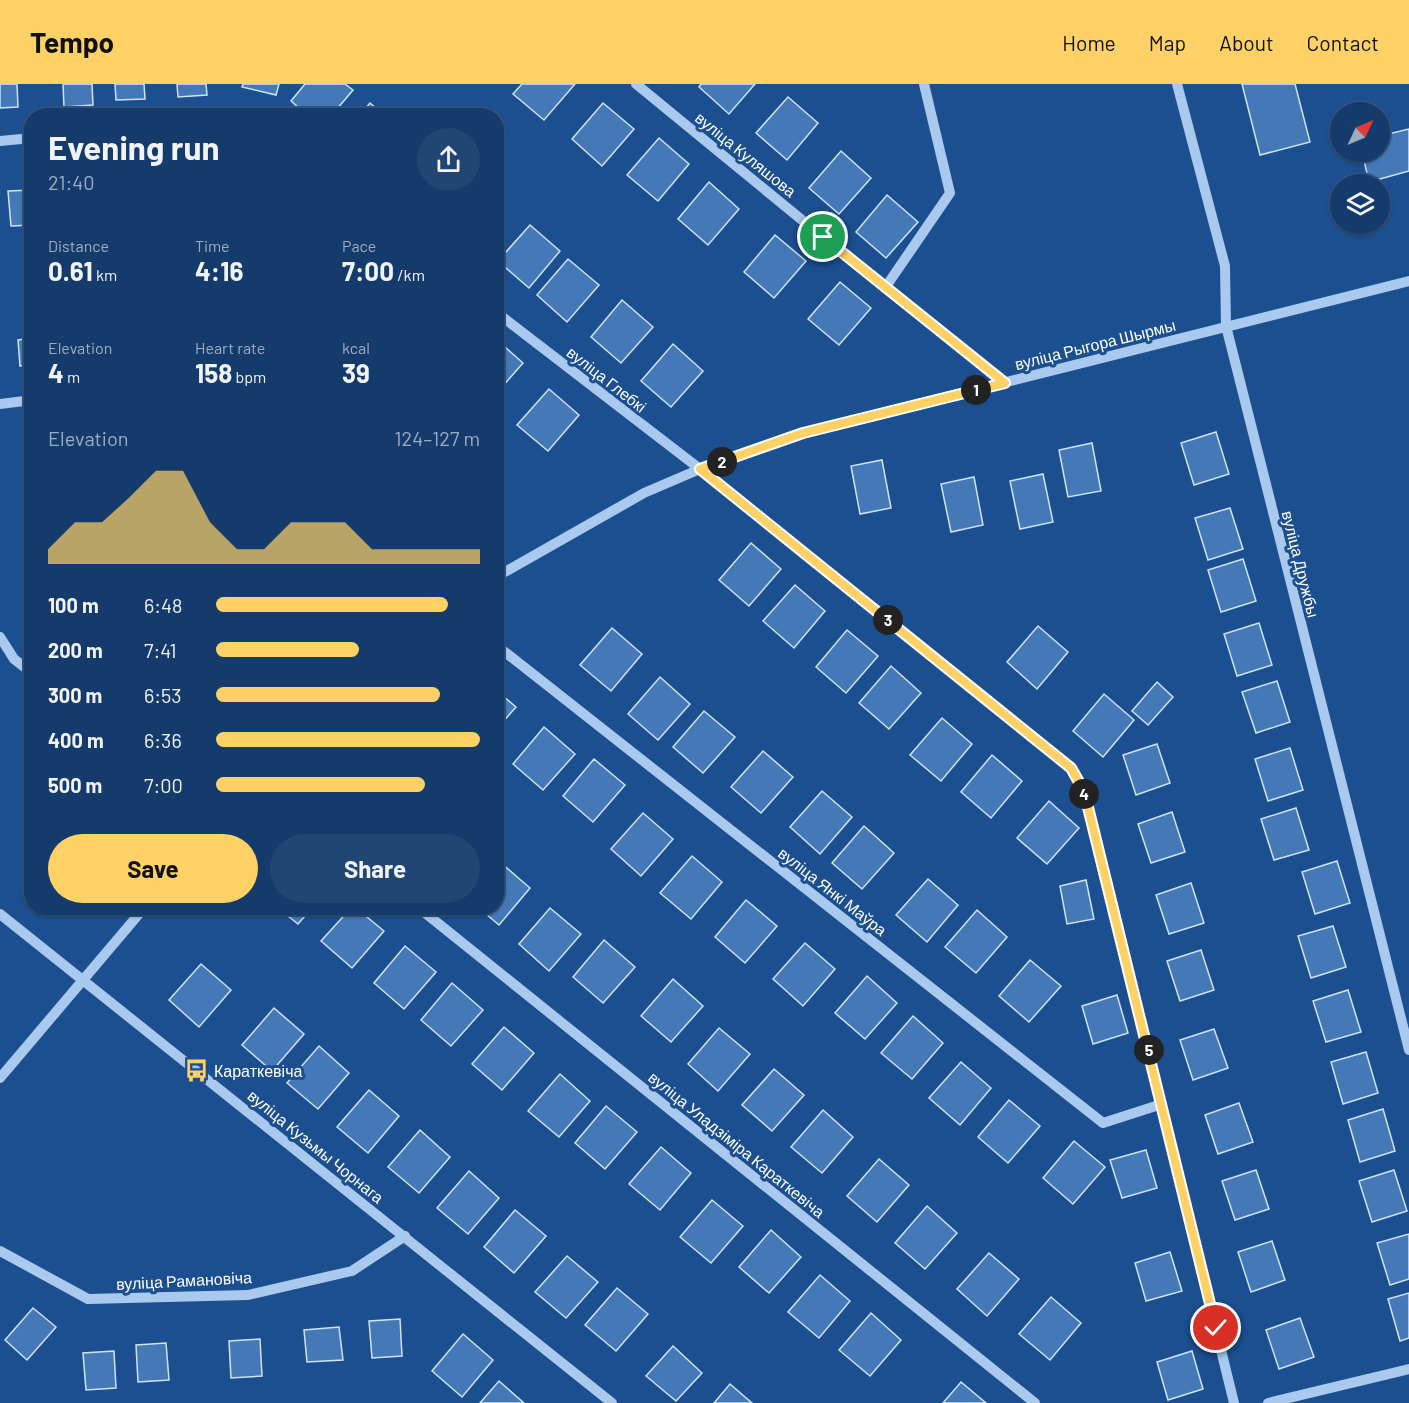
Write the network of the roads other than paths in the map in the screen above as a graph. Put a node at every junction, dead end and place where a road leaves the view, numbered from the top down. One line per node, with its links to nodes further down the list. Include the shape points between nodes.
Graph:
1 (636, 84): 7 (street, вуліца Куляшова)
2 (924, 84): 7 (street, via 950,193)
3 (1177, 84): 9 (street, вуліца Дружбы, via 1225,266)
4 (24, 139): 5 (street)
5 (0, 141)
6 (1409, 281): 9 (street, вуліца Рыгора Шырмы)
7 (885, 288): 10 (street, вуліца Куляшова)
8 (504, 318): 13 (street, вуліца Глебкі)
9 (1226, 326): 10 (street, вуліца Рыгора Шырмы); 22 (street, вуліца Дружбы)
10 (1005, 383): 13 (street, вуліца Рыгора Шырмы, via 803,433)
11 (24, 401): 12 (street)
12 (0, 404)
13 (700, 469): 14 (street, вуліца Рыгора Шырмы, via 644,493); 24 (street, вуліца Глебкі, via 1071,768 1084,791)
14 (504, 572)
15 (0, 637): 17 (street)
16 (504, 651): 24 (street, вуліца Янкі Маўра, via 1102,1123)
17 (24, 667)
18 (0, 914): 21 (street, вуліца Кузьмы Чорнага)
19 (138, 915): 21 (street)
20 (429, 915): 29 (street, вуліца Уладзіміра Караткевіча)
21 (83, 981): 23 (street); 25 (street, вуліца Кузьмы Чорнага)
22 (1409, 1050)
23 (0, 1078)
24 (1162, 1104): 30 (street, вуліца Глебкі)
25 (405, 1236): 26 (street, вуліца Рамановіча, via 352,1272 248,1295 88,1299); 28 (street, вуліца Кузьмы Чорнага)
26 (0, 1251)
27 (1409, 1369): 31 (street)
28 (612, 1403)
29 (1035, 1403)
30 (1234, 1403)
31 (1268, 1403)

